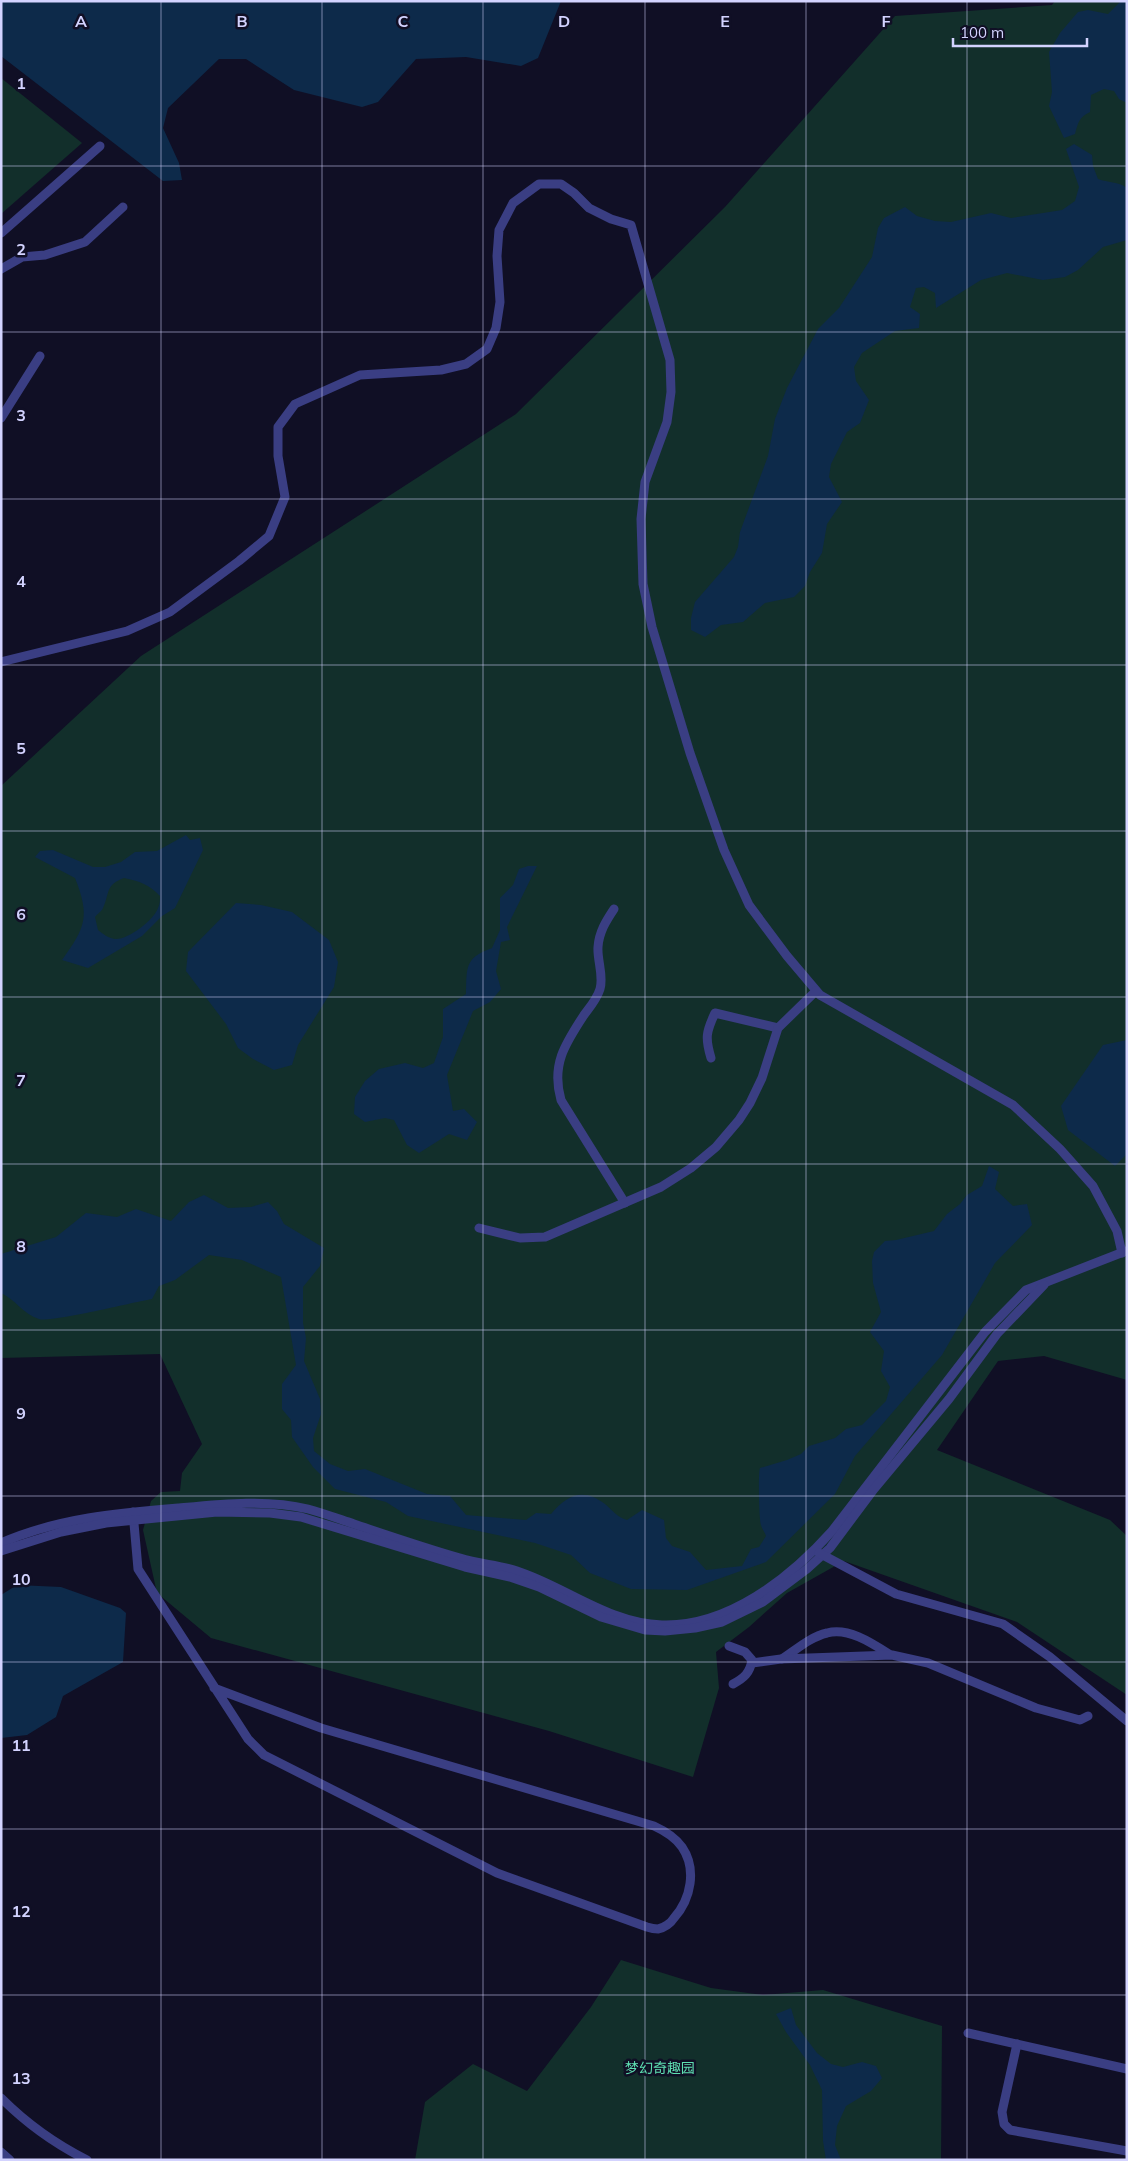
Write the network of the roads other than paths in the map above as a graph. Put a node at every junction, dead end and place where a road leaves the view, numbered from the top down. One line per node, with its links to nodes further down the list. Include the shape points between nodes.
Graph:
1 (100, 146): 3 (street)
2 (123, 207): 4 (street, via 85,242 45,255 22,257)
3 (1, 233)
4 (1, 269)
5 (40, 356): 6 (street)
6 (1, 418)
7 (1, 662): 9 (street, via 127,631 170,612 269,536 285,497 278,456 278,427 295,404 360,375 441,370 466,364 487,349 496,328 500,302 499,230 513,203 539,184 561,184 589,208 631,225 670,360 671,392 667,422 645,482 641,519 643,584 652,627 690,753 732,868 749,905)
8 (614, 909): 12 (street, via 602,929 598,948 601,987 563,1050 557,1068 557,1086 561,1100)
9 (816, 990): 10 (street); 14 (street, via 1013,1105 1060,1149 1093,1186 1117,1231)
10 (778, 1028): 11 (street, via 715,1013 706,1041); 12 (street, via 750,1103 716,1147 691,1168)
11 (711, 1058)
12 (625, 1202): 13 (street, via 545,1237 520,1238)
13 (479, 1228)
14 (1124, 1252): 18 (street, via 1026,1290 985,1332)
15 (133, 1516): 16 (street, via 110,1514 57,1524); 17 (street, via 61,1532); 18 (street, via 198,1506 263,1504 307,1509 464,1559 514,1570 545,1581 614,1615 663,1625 720,1615 737,1608); 24 (street, via 138,1569)
16 (1, 1543)
17 (1, 1551)
18 (818, 1553): 26 (street, via 896,1594 1003,1624 1050,1657)
19 (729, 1646): 22 (street, via 745,1652)
20 (892, 1655): 21 (street); 21 (street, via 871,1642 828,1632); 25 (street, via 928,1663 1036,1708 1080,1720)
21 (781, 1659): 22 (street)
22 (752, 1663): 23 (street, via 745,1677)
23 (733, 1684)
24 (214, 1688): 24 (street, via 248,1739 264,1755 497,1873 659,1929 671,1922 686,1902 690,1890 688,1860 672,1836 654,1826 321,1728)
25 (1088, 1716)
26 (1127, 1721)
27 (968, 2033): 28 (street)
28 (1017, 2044): 29 (street); 31 (street, via 1002,2112 1004,2124 1010,2130)
29 (1127, 2069)
30 (1, 2098): 34 (street, via 20,2118)
31 (1127, 2151)
32 (1, 2152): 33 (street)
33 (10, 2160)
34 (87, 2160)

